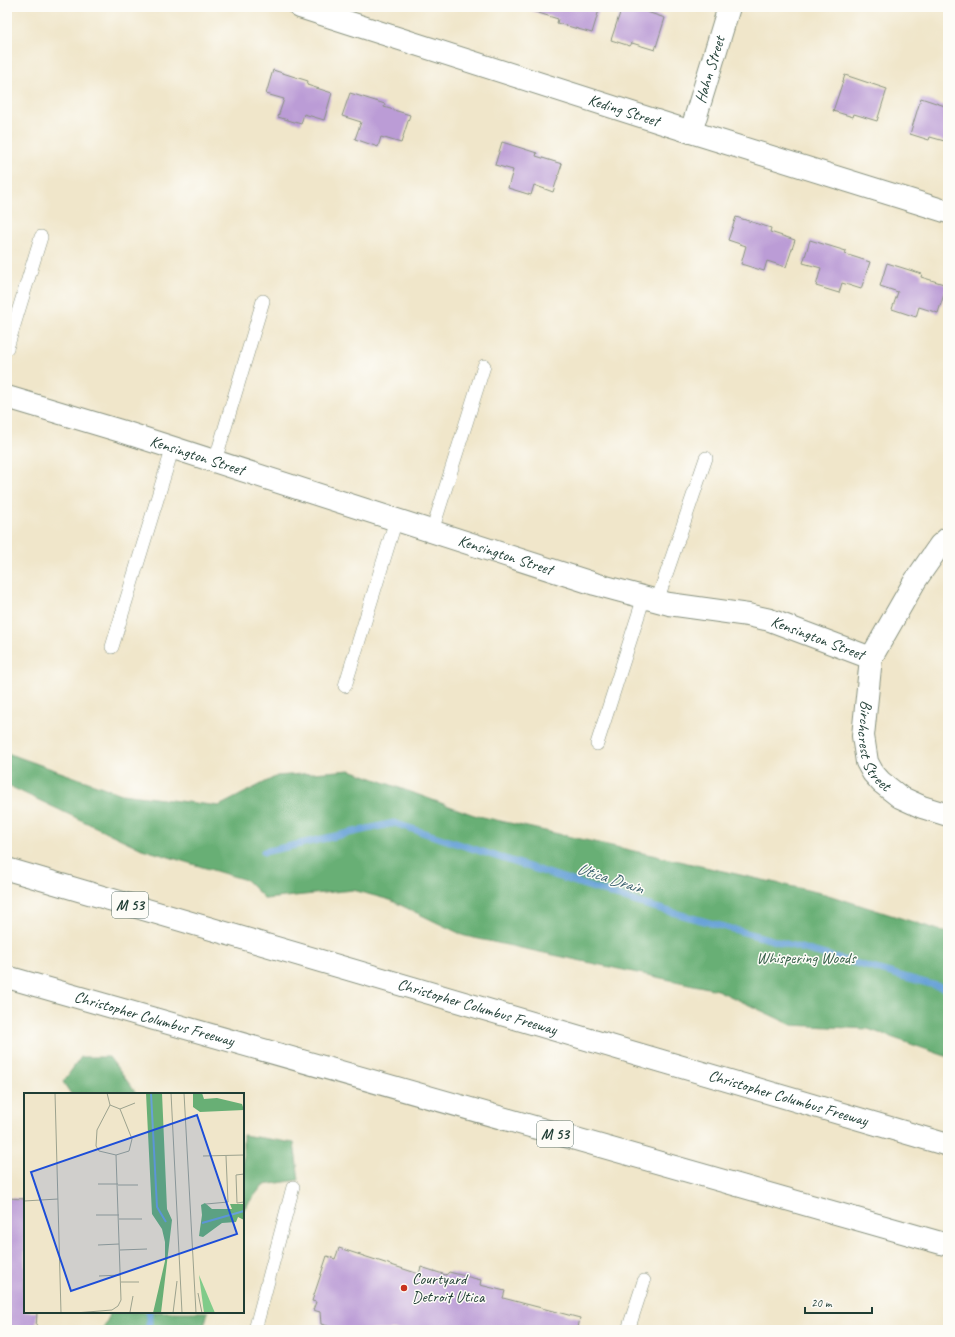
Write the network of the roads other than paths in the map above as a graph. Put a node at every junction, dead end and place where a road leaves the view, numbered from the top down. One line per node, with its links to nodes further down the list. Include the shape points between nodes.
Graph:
1 (300, 7): 3 (main road, Keding Street)
2 (729, 7): 3 (main road, Hahn Street)
3 (691, 132): 4 (main road, Keding Street)
4 (948, 212)
5 (41, 237): 7 (lane)
6 (263, 301): 12 (lane)
7 (7, 348)
8 (484, 366): 14 (lane)
9 (7, 397): 10 (main road, Kensington Street)
10 (173, 447): 12 (main road, Kensington Street); 17 (lane)
11 (706, 458): 16 (lane)
12 (215, 461): 13 (main road, Kensington Street)
13 (396, 520): 14 (main road, Kensington Street); 19 (lane)
14 (432, 531): 16 (main road, Kensington Street, via 595,584)
15 (948, 538): 18 (main road, Kensington Street, via 940,545 916,581)
16 (650, 599): 18 (main road, Kensington Street, via 770,620); 20 (lane)
17 (112, 647)
18 (871, 658): 21 (main road, Birchcrest Street, via 863,736 866,762 881,782 900,796 922,807)
19 (345, 686)
20 (597, 744)
21 (948, 815)
22 (7, 865): 24 (main road)
23 (7, 869): 24 (main road, Christopher Columbus Freeway / M 53)
24 (45, 880): 26 (main road, Christopher Columbus Freeway / M 53)
25 (7, 977): 28 (main road, Christopher Columbus Freeway / M 53)
26 (948, 1144)
27 (293, 1187): 30 (lane)
28 (948, 1245)
29 (644, 1281): 31 (lane)
30 (255, 1330)
31 (628, 1330)

